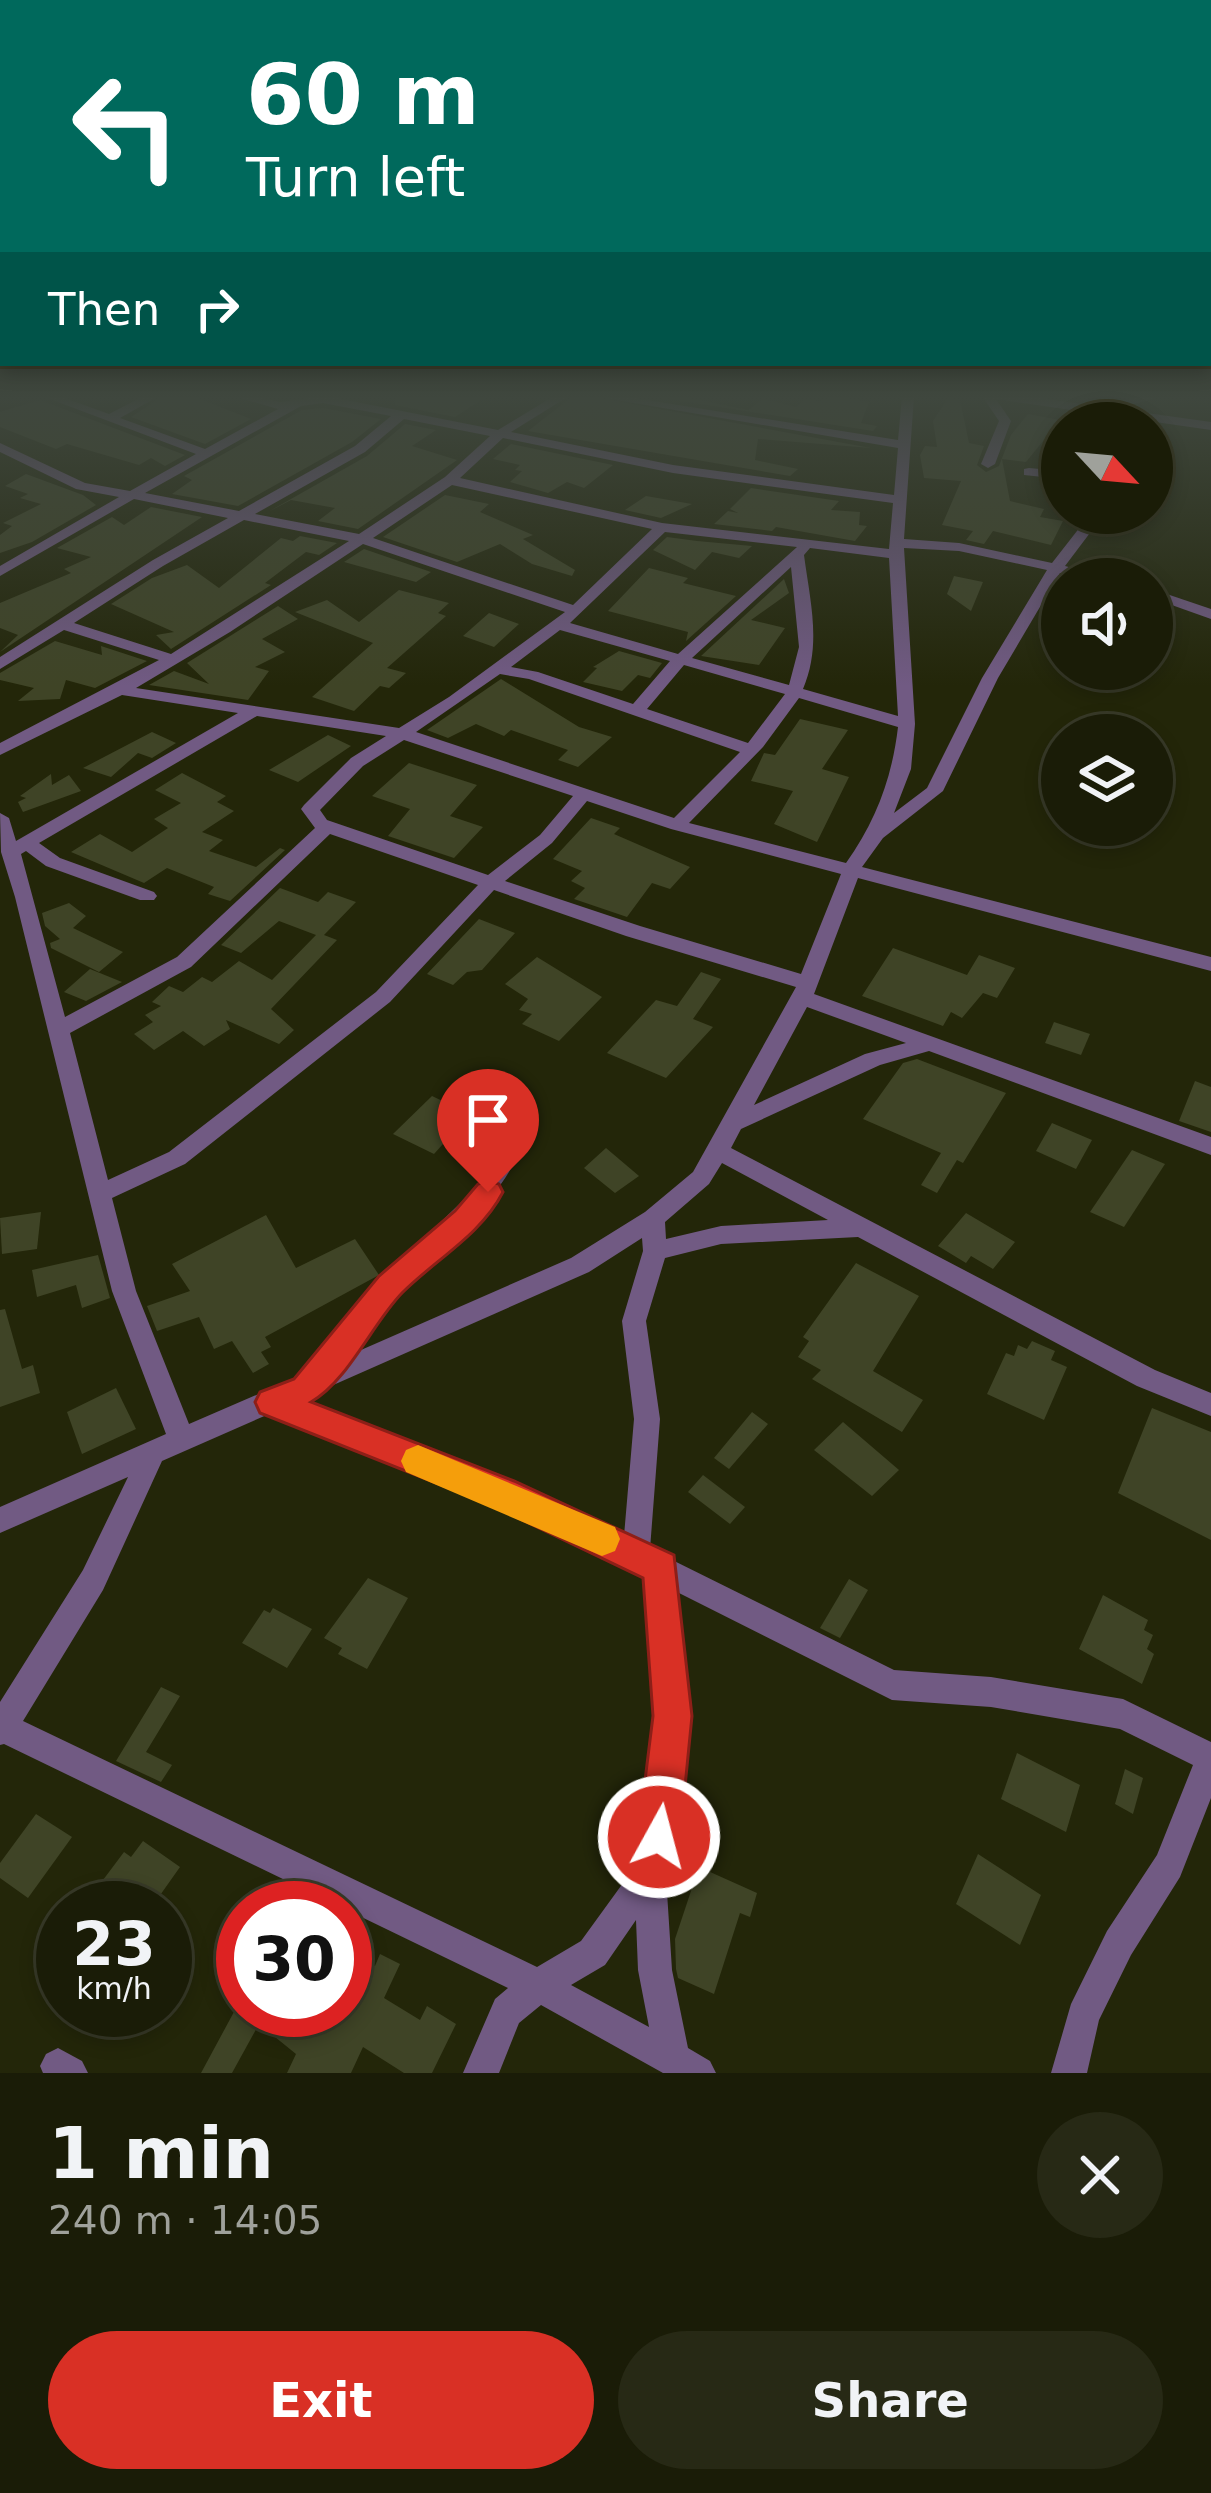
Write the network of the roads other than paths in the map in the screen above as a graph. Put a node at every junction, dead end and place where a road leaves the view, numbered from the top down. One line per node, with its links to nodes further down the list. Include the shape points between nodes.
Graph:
1 (119, 493): 8 (street)
2 (136, 493): 8 (street)
3 (282, 493): 10 (street)
4 (430, 493): 13 (street)
5 (511, 493): 11 (street)
6 (848, 493): 9 (street)
7 (902, 493): 9 (street)
8 (132, 495): 10 (street); 18 (street)
9 (901, 500): 15 (street)
10 (240, 517): 13 (street); 23 (street)
11 (662, 527): 14 (street); 21 (street)
12 (1082, 534): 16 (street)
13 (363, 539): 21 (street); 25 (street)
14 (804, 548): 15 (street); 26 (street); 30 (street, via 808,651)
15 (897, 549): 17 (street, via 958,547); 33 (street)
16 (1064, 558)
17 (1041, 563)
18 (0, 572)
19 (1041, 594): 41 (street, via 943,778)
20 (1173, 600): 22 (street)
21 (576, 610): 24 (street)
22 (1211, 614)
23 (64, 625): 25 (street); 27 (street)
24 (560, 625): 26 (street); 28 (street)
25 (170, 659): 29 (street)
26 (680, 660): 30 (street); 31 (street)
27 (0, 664)
28 (496, 669): 31 (street); 34 (street)
29 (119, 690): 32 (street); 36 (street)
30 (796, 692): 33 (street); 35 (street)
31 (637, 711): 35 (street)
32 (251, 713): 34 (street); 42 (street)
33 (907, 724): 41 (street, via 902,769)
34 (404, 734): 37 (street); 40 (street, via 357,762 310,809)
35 (748, 749): 39 (street)
36 (0, 750)
37 (584, 794): 39 (street); 44 (street, via 522,862)
38 (0, 818): 42 (street)
39 (676, 825): 43 (street)
40 (327, 826): 44 (street); 48 (street, via 184,962)
41 (877, 835): 43 (street)
42 (18, 847): 45 (street); 48 (street)
43 (854, 867): 46 (street); 47 (street)
44 (490, 884): 47 (street); 54 (street, via 383,997 177,1158)
45 (147, 896)
46 (1211, 964)
47 (805, 990): 49 (street); 50 (street)
48 (58, 1030): 54 (street)
49 (926, 1045): 50 (street, via 873,1059); 52 (street)
50 (737, 1122): 53 (street)
51 (518, 1131): 58 (street, via 466,1220 390,1285)
52 (1211, 1146)
53 (718, 1151): 55 (street); 56 (street)
54 (99, 1193): 61 (street)
55 (653, 1219): 57 (street); 58 (street, via 580,1265)
56 (856, 1228): 57 (street, via 721,1235); 60 (street)
57 (655, 1251): 63 (street, via 634,1321 647,1419)
58 (305, 1389): 59 (street)
59 (272, 1402): 61 (street); 63 (street)
60 (1211, 1406)
61 (168, 1444): 62 (street); 64 (street)
62 (0, 1520)
63 (648, 1561): 65 (street, via 892,1685 1123,1714); 66 (street, via 672,1716)
64 (1, 1728): 67 (street)
65 (1211, 1758): 70 (street, via 1168,1866 1083,2016)
66 (655, 1865): 67 (street, via 593,1953); 68 (street, via 652,1939)
67 (538, 1984): 68 (street); 69 (street, via 507,2011)
68 (685, 2064)
69 (482, 2073)
70 (1069, 2073)

